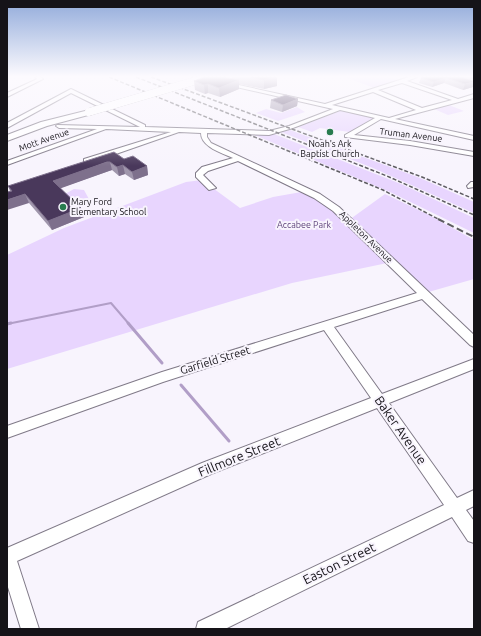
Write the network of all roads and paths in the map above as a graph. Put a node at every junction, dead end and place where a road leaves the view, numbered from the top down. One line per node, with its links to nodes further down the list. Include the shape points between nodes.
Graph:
1 (42, 107): 13 (street)
2 (102, 107): 10 (main road, bridge)
3 (103, 107): 16 (street)
4 (104, 107): 10 (main road, bridge)
5 (335, 107): 8 (street)
6 (414, 107): 9 (street)
7 (434, 107): 9 (street)
8 (341, 108): 11 (street); 18 (street, via 269,133)
9 (422, 110): 12 (street)
10 (88, 111): 20 (main road)
11 (381, 117): 12 (street); 22 (street, Truman Avenue, via 346,136)
12 (390, 119): 19 (street)
13 (8, 125)
14 (59, 126): 15 (street)
15 (109, 127): 16 (street); 25 (street, Mott Avenue)
16 (147, 128): 17 (street)
17 (182, 130): 18 (street); 26 (street)
18 (204, 131): 24 (street, Appleton Avenue, via 204,137 210,144)
19 (451, 132): 21 (street); 22 (street)
20 (7, 136)
21 (474, 138)
22 (437, 147): 23 (street, Truman Avenue)
23 (474, 154)
24 (237, 158): 27 (street, via 200,173 202,180); 28 (street, Appleton Avenue, via 317,196 336,209)
25 (7, 163)
26 (81, 163)
27 (212, 188)
28 (425, 294): 29 (street, Garfield Street); 30 (street, Appleton Avenue)
29 (327, 325): 32 (street, Baker Avenue); 33 (street, Garfield Street, via 162,377)
30 (474, 342)
31 (474, 364): 32 (street, Fillmore Street)
32 (381, 400): 35 (street, Baker Avenue); 37 (street, Fillmore Street, via 207,468)
33 (7, 432)
34 (474, 498): 35 (street, Easton Street)
35 (455, 507): 36 (street, Baker Avenue); 39 (street, Easton Street)
36 (474, 535)
37 (7, 557): 38 (street)
38 (30, 629)
39 (205, 629)

